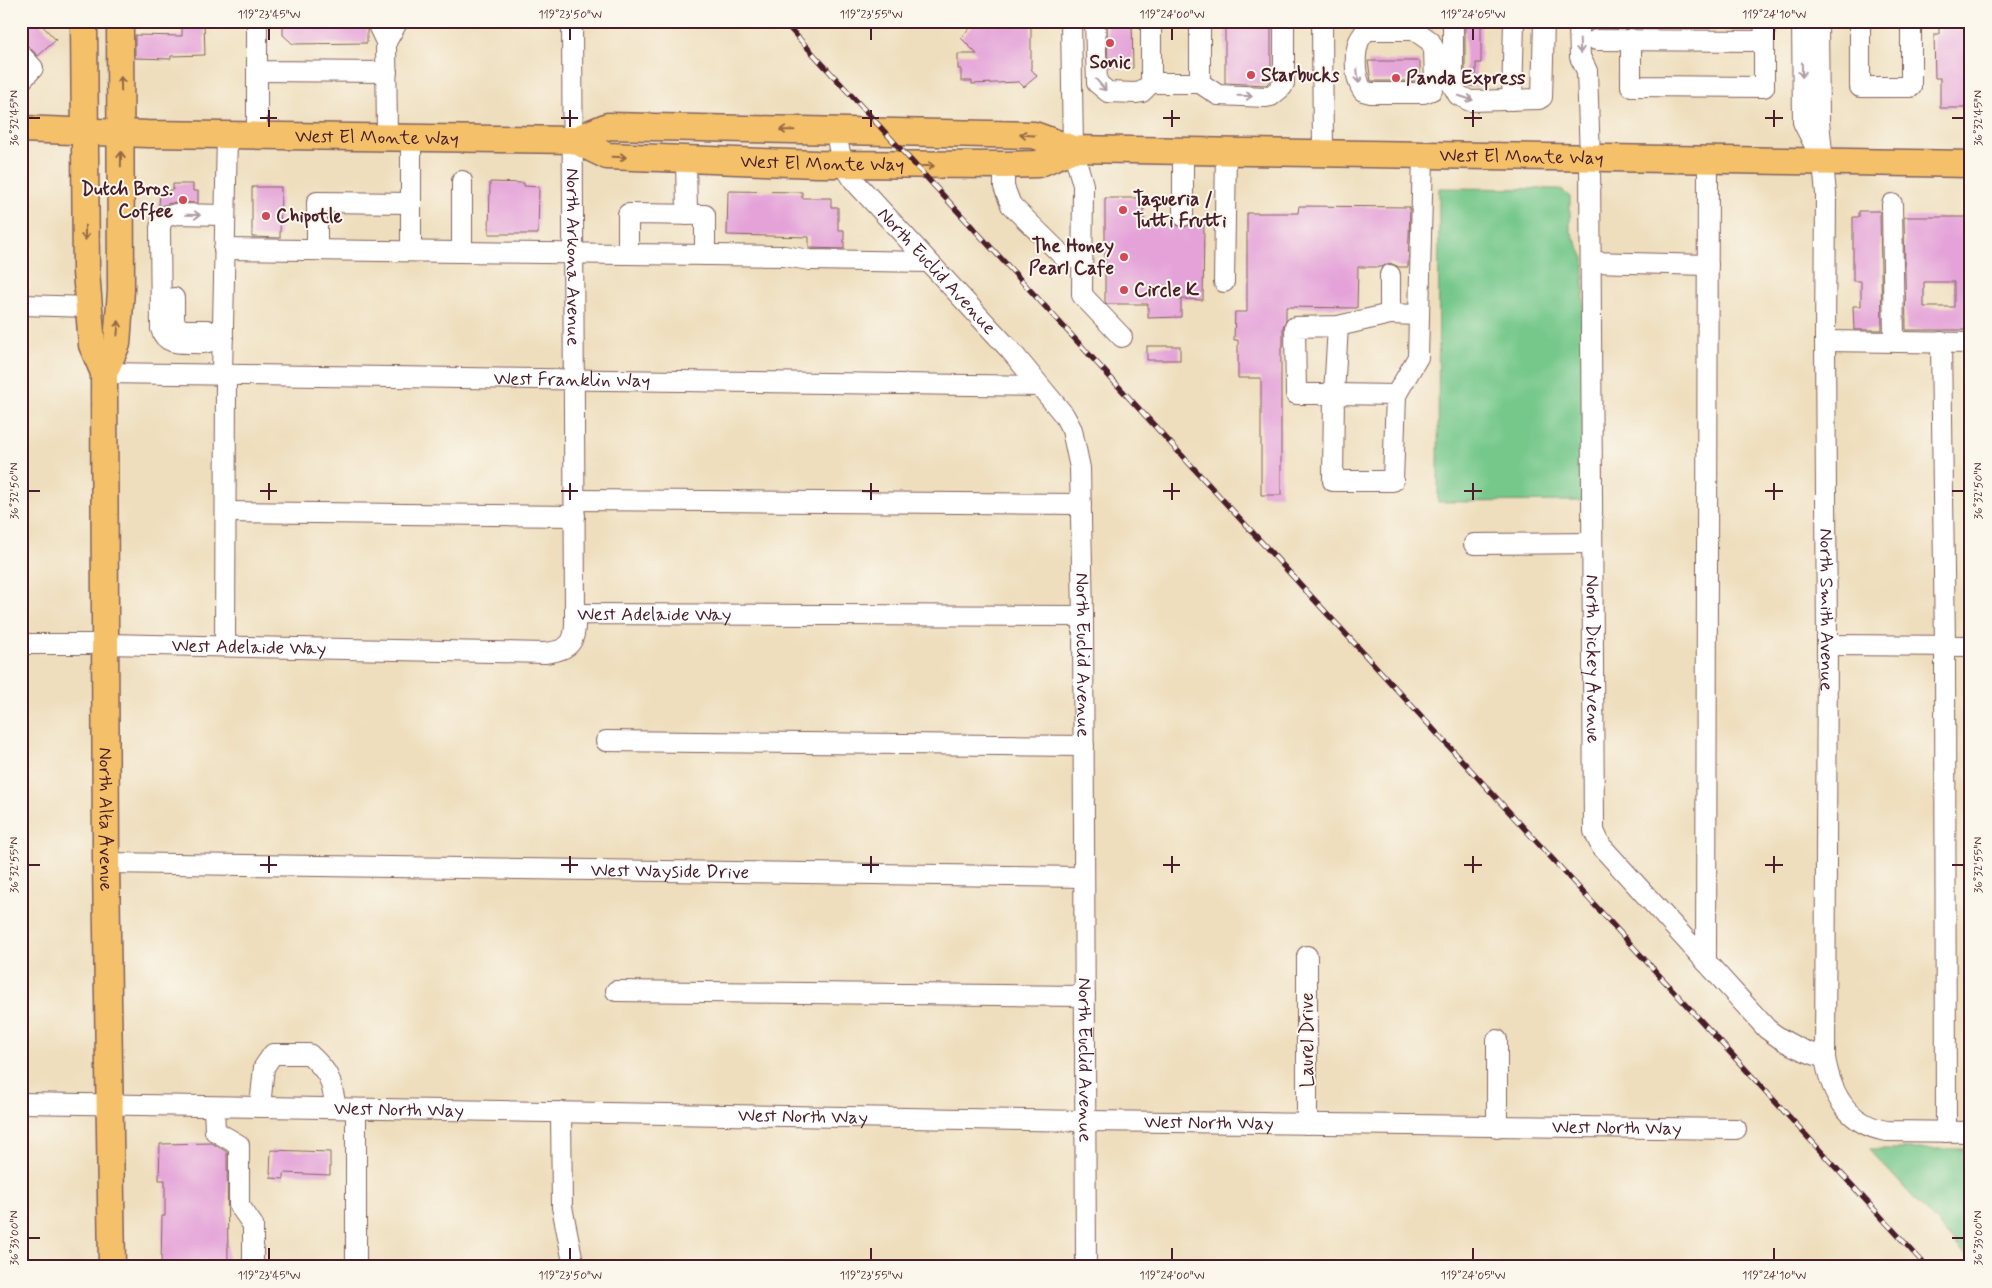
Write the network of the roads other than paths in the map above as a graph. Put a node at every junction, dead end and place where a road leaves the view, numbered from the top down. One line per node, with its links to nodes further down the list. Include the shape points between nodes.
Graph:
1 (84, 21): 37 (main road, North Alta Avenue)
2 (120, 21): 38 (main road, North Alta Avenue, one-way to 2)
3 (257, 21): 28 (street)
4 (376, 21): 26 (street)
5 (398, 21): 26 (street)
6 (572, 21): 42 (street, North Arkona Avenue)
7 (1071, 21): 43 (street)
8 (1095, 21): 32 (street, one-way to 32, via 1097,83 1108,92 1135,93 1142,92)
9 (1151, 21): 32 (street)
10 (1200, 21): 33 (street)
11 (1284, 21): 33 (street, one-way to 11, via 1218,95 1271,96 1284,83)
12 (1322, 21): 46 (street)
13 (1453, 21): 34 (street, one-way to 34, via 1454,86 1458,96 1470,101)
14 (1514, 21): 34 (street)
15 (1544, 21): 34 (street, via 1543,94 1539,99)
16 (1583, 21): 29 (street, one-way to 29, via 1579,26 1580,57)
17 (1802, 21): 51 (street, one-way to 51, via 1803,122)
18 (1818, 21): 51 (street, North Smith Avenue)
19 (1860, 21): 20 (street, via 1860,87 1911,87)
20 (1911, 21)
21 (1366, 26): 22 (street); 22 (street, one-way to 22, via 1357,50 1357,80 1363,91 1424,93 1432,90 1435,83 1434,49)
22 (1414, 26)
23 (1602, 30): 25 (street); 29 (street, via 1596,59)
24 (1765, 31): 25 (street); 25 (street, via 1764,87 1631,86)
25 (1631, 38)
26 (386, 42): 30 (street)
27 (21, 55): 31 (street, via 33,68)
28 (257, 71): 30 (street); 40 (street)
29 (1587, 71): 48 (street, North Dickey Avenue)
30 (386, 72): 41 (street)
31 (21, 81)
32 (1151, 83): 33 (street)
33 (1200, 83)
34 (1512, 100)
35 (21, 129): 37 (main road, West El Monte Way)
36 (836, 131): 42 (main road, West El Monte Way, one-way to 42, via 608,126); 43 (main road, West El Monte Way, one-way to 36, via 1034,135); 53 (street, North Euclid Avenue)
37 (85, 132): 38 (main road, West El Monte Way); 75 (main road, North Alta Avenue, one-way to 75)
38 (121, 133): 39 (main road, West El Monte Way); 85 (main road, North Alta Avenue, one-way to 38, via 117,344 121,290)
39 (227, 135): 40 (main road, West El Monte Way); 58 (street)
40 (257, 136): 41 (main road, West El Monte Way)
41 (399, 138): 42 (main road, West El Monte Way); 56 (street)
42 (574, 140): 49 (main road, West El Monte Way, one-way to 49, via 606,156); 65 (street, North Arkona Avenue)
43 (1073, 150): 44 (main road, West El Monte Way); 54 (main road, West El Monte Way, via 1038,164); 68 (street, via 1083,185)
44 (1183, 151): 45 (main road, West El Monte Way); 60 (street)
45 (1226, 152): 46 (main road, West El Monte Way); 73 (street)
46 (1323, 153): 47 (main road, West El Monte Way)
47 (1423, 154): 48 (main road, West El Monte Way); 77 (street)
48 (1590, 158): 50 (main road, West El Monte Way); 70 (street, North Dickey Avenue)
49 (686, 159): 53 (main road, West El Monte Way); 59 (street)
50 (1708, 159): 51 (main road, West El Monte Way); 71 (street)
51 (1822, 161): 52 (main road, West El Monte Way); 81 (street, North Smith Avenue, via 1826,194)
52 (1971, 164)
53 (843, 165): 54 (main road, West El Monte Way, one-way to 54); 69 (street, North Euclid Avenue)
54 (1004, 165): 68 (street, via 1004,186 1011,204 1059,254 1068,259)
55 (462, 181): 64 (street)
56 (411, 203): 62 (street, via 317,202); 63 (street)
57 (1892, 204): 82 (street)
58 (224, 215): 61 (street); 79 (street, one-way to 58, via 206,343 176,343 163,336 160,224 168,216)
59 (687, 215): 66 (street, via 628,214); 67 (street, via 705,215)
60 (1184, 216)
61 (224, 249): 62 (street); 79 (street)
62 (317, 250): 63 (street)
63 (411, 251): 64 (street)
64 (462, 252): 65 (street)
65 (573, 253): 66 (street); 87 (street, North Arkona Avenue)
66 (628, 254): 67 (street)
67 (705, 255): 69 (street)
68 (1082, 259): 80 (street, via 1082,295)
69 (928, 262): 88 (street, North Euclid Avenue)
70 (1591, 262): 71 (street); 94 (street, North Dickey Avenue)
71 (1708, 266): 109 (street)
72 (1390, 275): 76 (street)
73 (1224, 282)
74 (21, 304): 75 (street)
75 (88, 307): 85 (main road, North Alta Avenue, via 92,345)
76 (1390, 314): 77 (street); 78 (street)
77 (1419, 315): 90 (street, via 1418,356)
78 (1338, 326): 89 (street); 89 (street, via 1295,327 1296,394)
79 (220, 337): 86 (street)
80 (1122, 337)
81 (1825, 341): 82 (street); 100 (street, North Smith Avenue)
82 (1894, 341): 83 (street)
83 (1941, 342): 84 (street); 102 (street)
84 (1971, 343)
85 (104, 374): 86 (street, West Franklin Way); 99 (main road, North Alta Avenue)
86 (224, 374): 87 (street, West Franklin Way); 93 (street)
87 (575, 380): 88 (street, West Franklin Way); 92 (street, North Arkona Avenue)
88 (1039, 386): 91 (street, North Euclid Avenue, via 1064,415 1072,430 1080,468)
89 (1334, 394): 90 (street); 90 (street, via 1332,481 1393,482)
90 (1396, 396)
91 (1081, 504): 92 (street); 97 (street, North Euclid Avenue)
92 (575, 508): 93 (street); 96 (street, North Arkona Avenue)
93 (226, 512): 101 (street)
94 (1592, 543): 95 (street); 109 (street, North Dickey Avenue, via 1594,831 1601,846)
95 (1474, 544)
96 (575, 614): 97 (street, West Adelaide Way); 101 (street, West Adelaide Way, via 576,633 569,644 561,651 545,653)
97 (1083, 616): 105 (street, North Euclid Avenue)
98 (21, 644): 99 (street, West Adelaide Way)
99 (105, 644): 101 (street, West Adelaide Way); 106 (main road, North Alta Avenue)
100 (1827, 645): 102 (street); 113 (street, North Smith Avenue)
101 (225, 646)
102 (1945, 646): 103 (street); 124 (street)
103 (1971, 646)
104 (606, 742): 105 (street)
105 (1084, 746): 107 (street, North Euclid Avenue)
106 (106, 863): 107 (street, West Wayside Drive); 115 (main road, North Alta Avenue)
107 (1084, 877): 111 (street, North Euclid Avenue)
108 (1307, 956): 121 (street, Laurel Drive)
109 (1706, 962): 113 (street, North Dickey Avenue, via 1782,1042)
110 (616, 991): 111 (street)
111 (1085, 996): 120 (street, North Euclid Avenue)
112 (1497, 1040): 122 (street)
113 (1825, 1058): 124 (street, via 1835,1094 1862,1123 1887,1131)
114 (21, 1104): 115 (street, West North Way)
115 (109, 1105): 116 (street, West North Way); 126 (main road, North Alta Avenue)
116 (214, 1107): 117 (street, West North Way); 127 (street, via 215,1131 239,1145 239,1204 253,1225)
117 (260, 1107): 118 (street, West North Way); 118 (street, via 264,1067 273,1054 309,1054 324,1068)
118 (346, 1108): 119 (street, West North Way); 128 (street)
119 (562, 1112): 120 (street, West North Way); 129 (street, via 562,1208)
120 (1086, 1121): 121 (street, West North Way); 130 (street, North Euclid Avenue)
121 (1306, 1124): 122 (street, West North Way)
122 (1498, 1127): 123 (street, West North Way)
123 (1736, 1128)
124 (1946, 1132): 125 (street)
125 (1971, 1132)
126 (112, 1267)
127 (253, 1267)
128 (356, 1267)
129 (574, 1267)
130 (1086, 1267)

